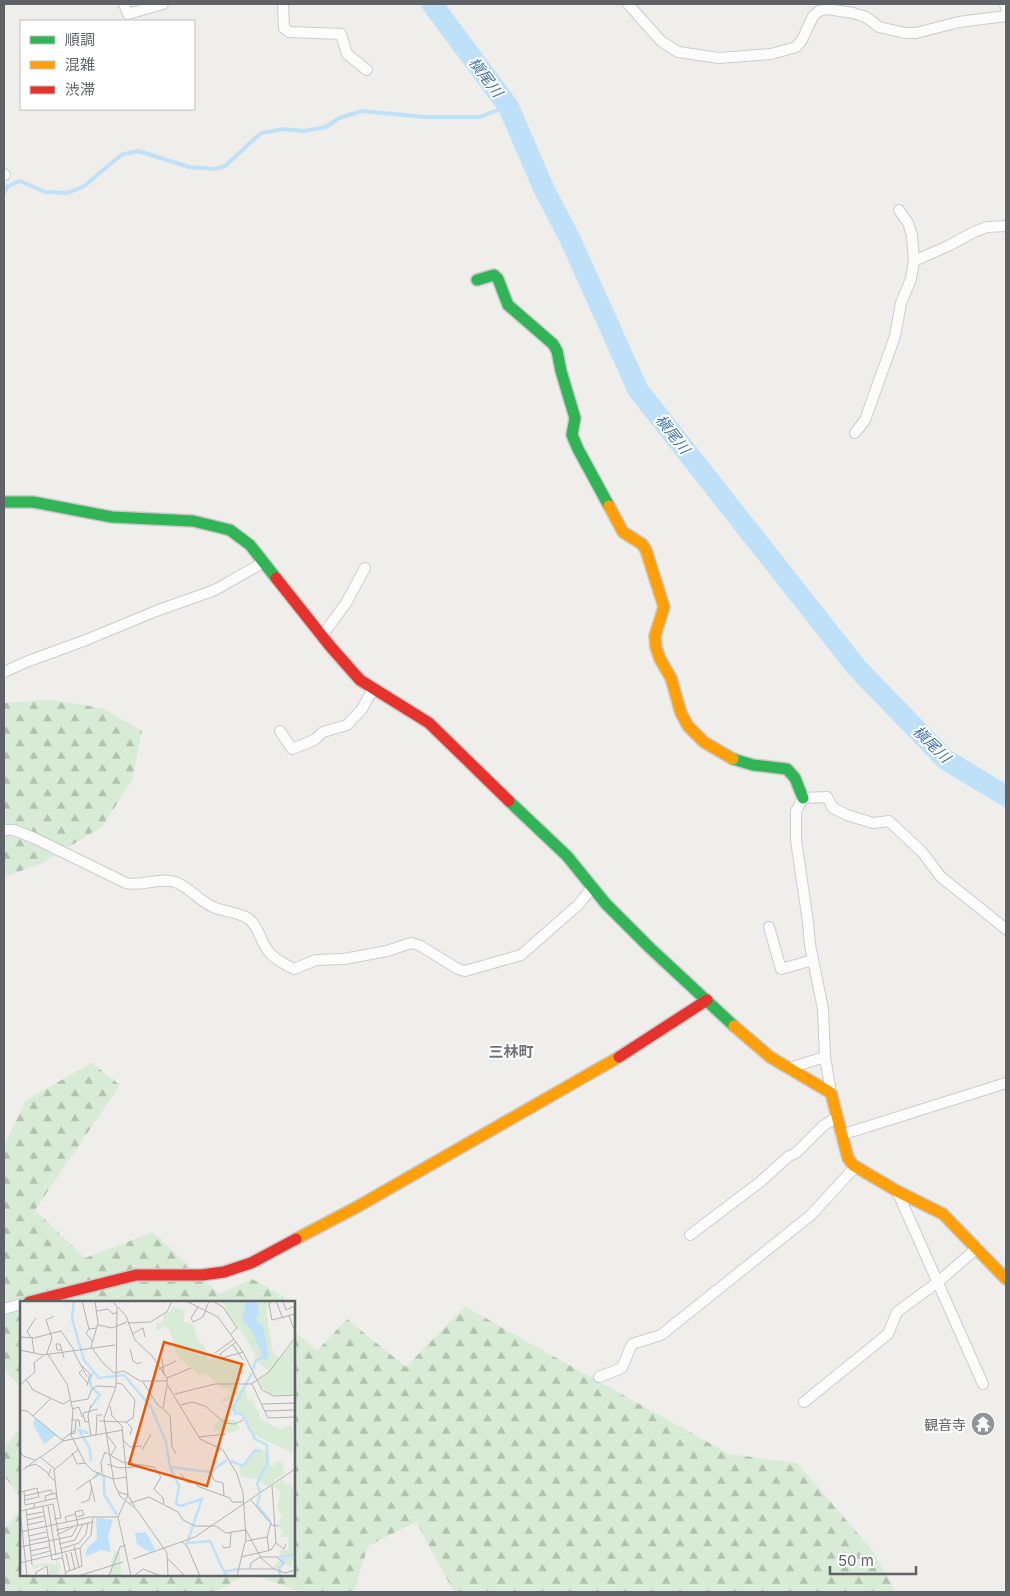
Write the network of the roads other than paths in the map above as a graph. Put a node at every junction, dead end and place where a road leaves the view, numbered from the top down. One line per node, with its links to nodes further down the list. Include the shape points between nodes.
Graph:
1 (124, 4): 2 (street, via 128,14)
2 (163, 4)
3 (283, 4): 8 (street, via 284,28 289,32 341,34 347,54)
4 (628, 4): 7 (street, via 661,40 678,52 720,58 771,54 796,47 819,11 853,13 866,17 879,27 905,34)
5 (1005, 4): 6 (street)
6 (1006, 8)
7 (1006, 16)
8 (367, 70)
9 (899, 210): 11 (street, via 912,235)
10 (1006, 226): 11 (street, via 974,232)
11 (914, 261): 13 (street, via 911,280 900,303 895,336 865,420)
12 (477, 280): 21 (street, via 494,275 508,305 557,350 575,418 572,435 578,449 623,532 646,550 664,607 654,637 658,654 671,676 683,719 703,740 729,759 788,769)
13 (855, 433)
14 (4, 502): 15 (street, via 33,502 112,517 213,525 230,530 250,545)
15 (264, 562): 17 (street); 18 (street, via 215,590)
16 (365, 568): 17 (street, via 346,603)
17 (322, 636): 19 (street, via 360,680)
18 (4, 672)
19 (373, 689): 20 (street, via 362,709 347,725 324,732 314,740 292,748); 23 (street, via 429,722 567,856)
20 (280, 731)
21 (803, 798): 25 (street, via 827,797 834,808 847,815 873,822 890,821 922,852 941,877); 26 (street, via 796,810 796,840)
22 (4, 830): 23 (street, via 14,830 34,838 126,883 175,882 215,908 247,917 256,925 268,951 294,969 316,960 344,959 411,943 465,971 522,955 578,905)
23 (592, 888): 27 (street, via 650,948)
24 (769, 927): 26 (street, via 781,969)
25 (1006, 929)
26 (813, 960): 28 (street, via 823,1009)
27 (707, 1000): 29 (street, via 747,1038); 41 (street, via 636,1047 552,1096 357,1208 251,1263 202,1275 136,1275)
28 (825, 1057): 29 (street); 31 (street)
29 (789, 1068): 31 (street)
30 (1006, 1082): 33 (street)
31 (831, 1093): 32 (street)
32 (837, 1117): 33 (street); 36 (street)
33 (841, 1135): 34 (street, via 848,1158)
34 (855, 1166): 35 (street); 44 (street, via 811,1216 788,1235 662,1335 632,1344 622,1368)
35 (898, 1191): 37 (street, via 943,1214); 40 (street)
36 (690, 1235)
37 (977, 1248): 38 (street); 40 (street)
38 (1002, 1267): 39 (street)
39 (1006, 1280)
40 (938, 1282): 45 (street); 46 (street, via 897,1312 888,1334)
41 (33, 1301)
42 (20, 1304): 43 (street)
43 (4, 1309)
44 (599, 1377)
45 (983, 1384)
46 (804, 1402)

